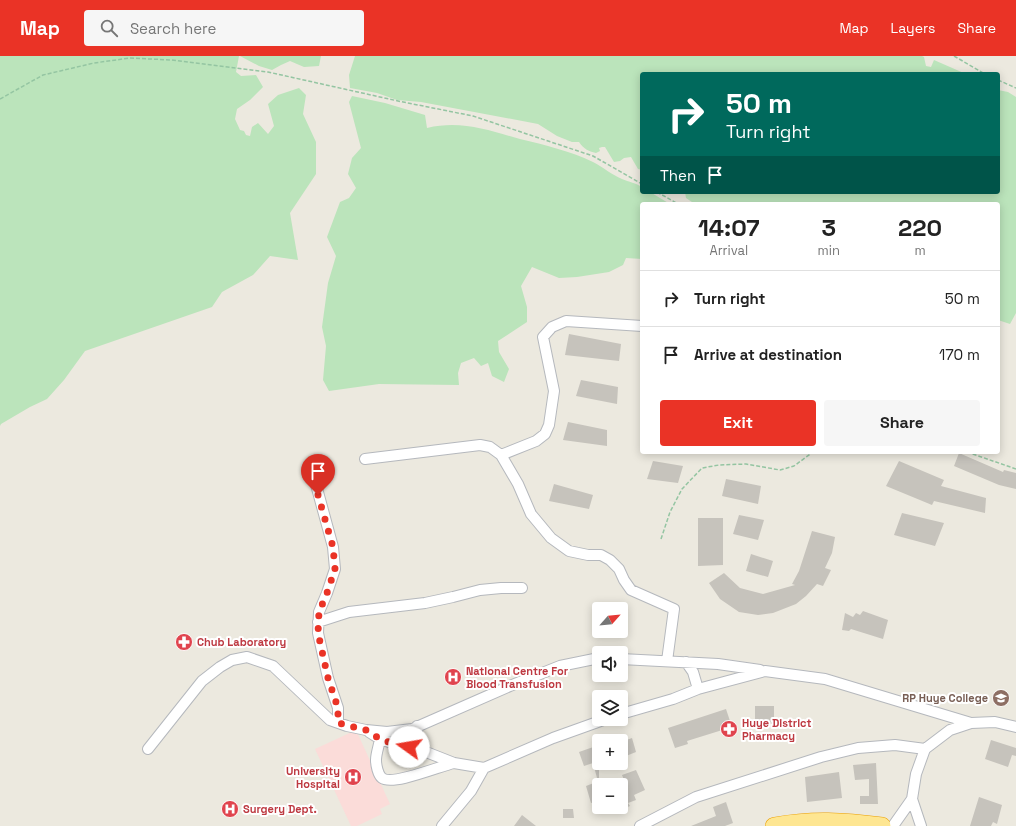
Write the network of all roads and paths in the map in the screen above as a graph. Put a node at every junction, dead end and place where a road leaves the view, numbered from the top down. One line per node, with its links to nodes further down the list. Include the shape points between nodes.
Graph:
1 (954, 56): 2 (path)
2 (982, 72)
3 (1000, 81): 4 (path)
4 (1016, 88)
5 (0, 99): 6 (path, via 43,75 130,58 171,60 268,72 472,116 594,156)
6 (640, 183)
7 (660, 194): 8 (path)
8 (674, 202)
9 (640, 326): 12 (street, via 566,321 552,327 543,337 554,391 550,425 545,434 536,441)
10 (810, 454): 16 (path, via 794,466 780,470 746,464 702,468 682,489 670,512)
11 (974, 454): 14 (path)
12 (501, 455): 13 (street, via 490,447 480,445); 21 (street, via 518,484 531,514 551,538 568,551 601,555 610,560 631,590 674,609)
13 (366, 459)
14 (1016, 469)
15 (315, 481): 18 (street, via 333,547 335,569 319,612)
16 (661, 539)
17 (522, 588): 18 (street, via 480,590 425,603 349,612)
18 (318, 622): 26 (street, via 328,678 338,708)
19 (592, 659): 29 (street, via 560,666)
20 (628, 659): 21 (street)
21 (667, 661): 22 (street)
22 (686, 662): 23 (street); 24 (street)
23 (765, 671): 24 (street); 28 (street, via 825,679)
24 (698, 689): 25 (street)
25 (628, 712)
26 (338, 723): 31 (street); 33 (street, via 330,720 273,666 248,657 232,660 202,681)
27 (592, 724): 37 (street)
28 (971, 724): 30 (street, via 995,722); 34 (street, via 950,730)
29 (417, 726): 31 (street, via 387,732); 35 (street)
30 (1016, 727)
31 (366, 730): 32 (street)
32 (380, 739): 35 (street); 36 (street, via 376,761 379,775 388,780 404,778)
33 (148, 749)
34 (925, 749): 38 (street, via 916,774); 40 (street, via 895,745 858,748 821,756 696,798)
35 (421, 750): 36 (street)
36 (454, 763): 37 (street)
37 (484, 768): 39 (street, via 471,791)
38 (912, 798): 43 (street); 44 (street)
39 (442, 826)
40 (640, 826)
41 (774, 826): 42 (highway, via 796,822 830,821)
42 (882, 826)
43 (893, 826)
44 (921, 826)

